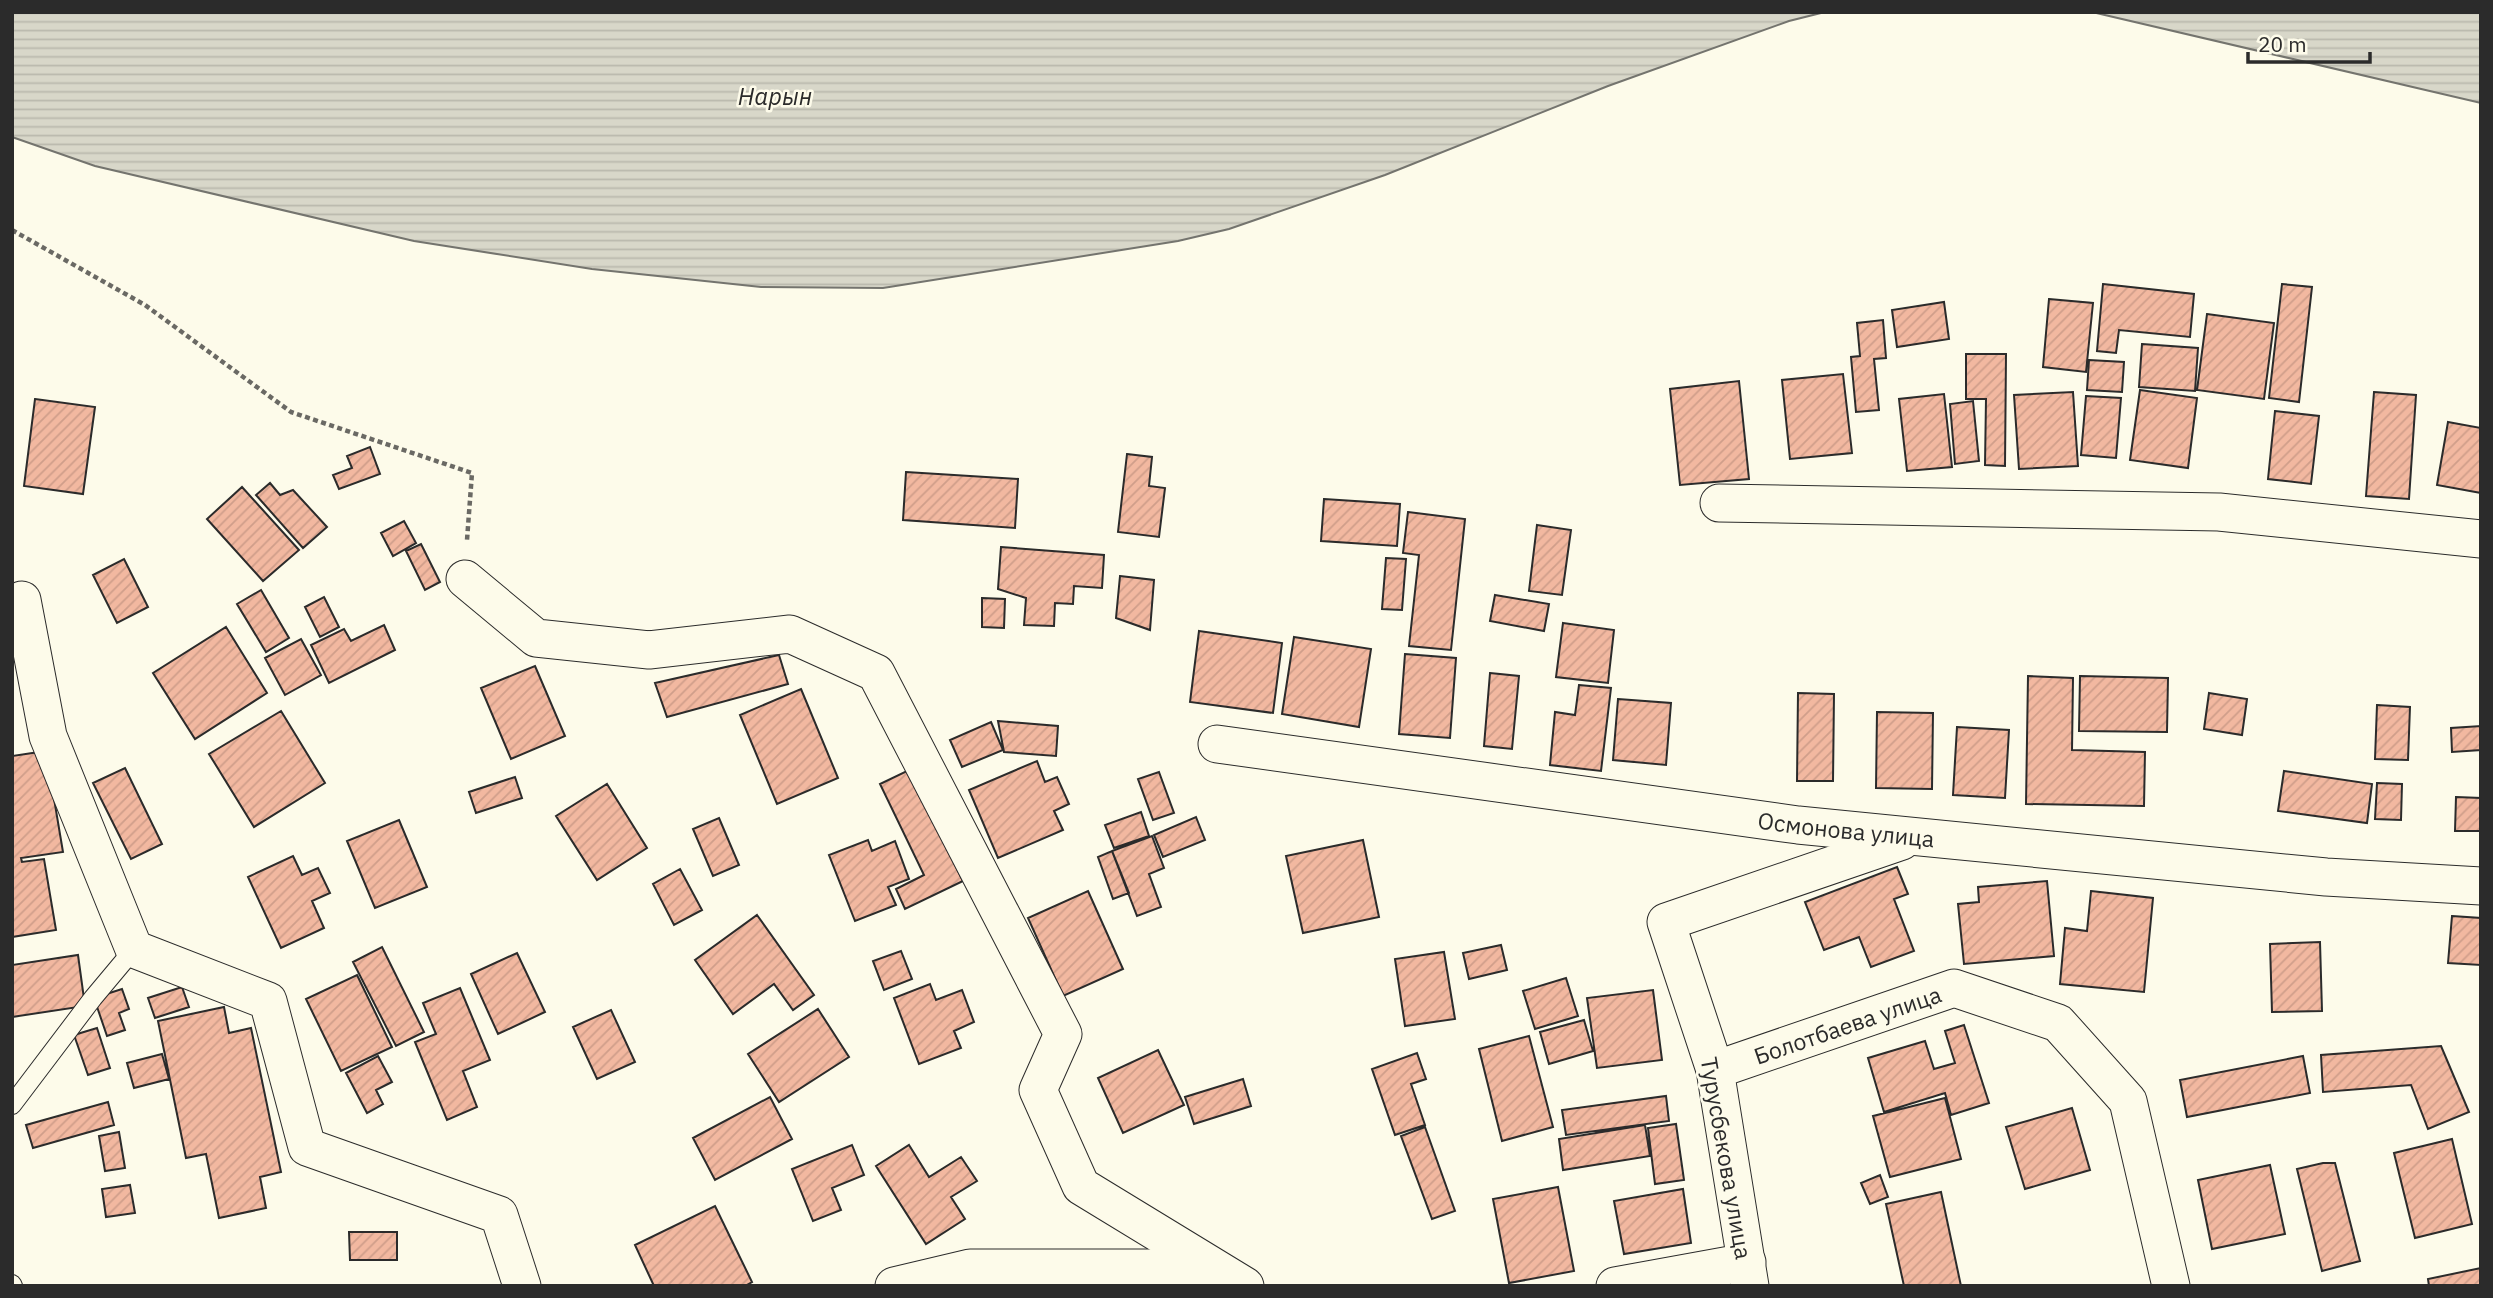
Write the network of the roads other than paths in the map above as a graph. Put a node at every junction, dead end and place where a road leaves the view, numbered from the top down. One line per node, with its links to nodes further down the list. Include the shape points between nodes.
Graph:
1 (1719, 503): 2 (street, via 2219,512)
2 (2481, 539)
3 (465, 579): 12 (street, via 536,638 649,650 790,634 876,673 1063,1034 1038,1090 1081,1186)
4 (22, 600): 8 (street, via 48,736)
5 (1217, 744): 6 (street, Осмонова улица, via 1798,825)
6 (1915, 836): 7 (street, Осмонова улица, via 2326,877); 9 (street, Турусбекова улица, via 1665,922)
7 (2481, 886)
8 (134, 949): 10 (lane); 13 (street, via 268,1001 307,1147 499,1216)
9 (1715, 1070): 11 (street, Турусбекова улица); 16 (street, Болотбаева улица, via 1954,988 2059,1023 2128,1101)
10 (12, 1105)
11 (1748, 1274): 15 (street)
12 (1229, 1277): 14 (street, via 970,1268)
13 (522, 1286)
14 (894, 1286)
15 (1615, 1286)
16 (2171, 1286)

